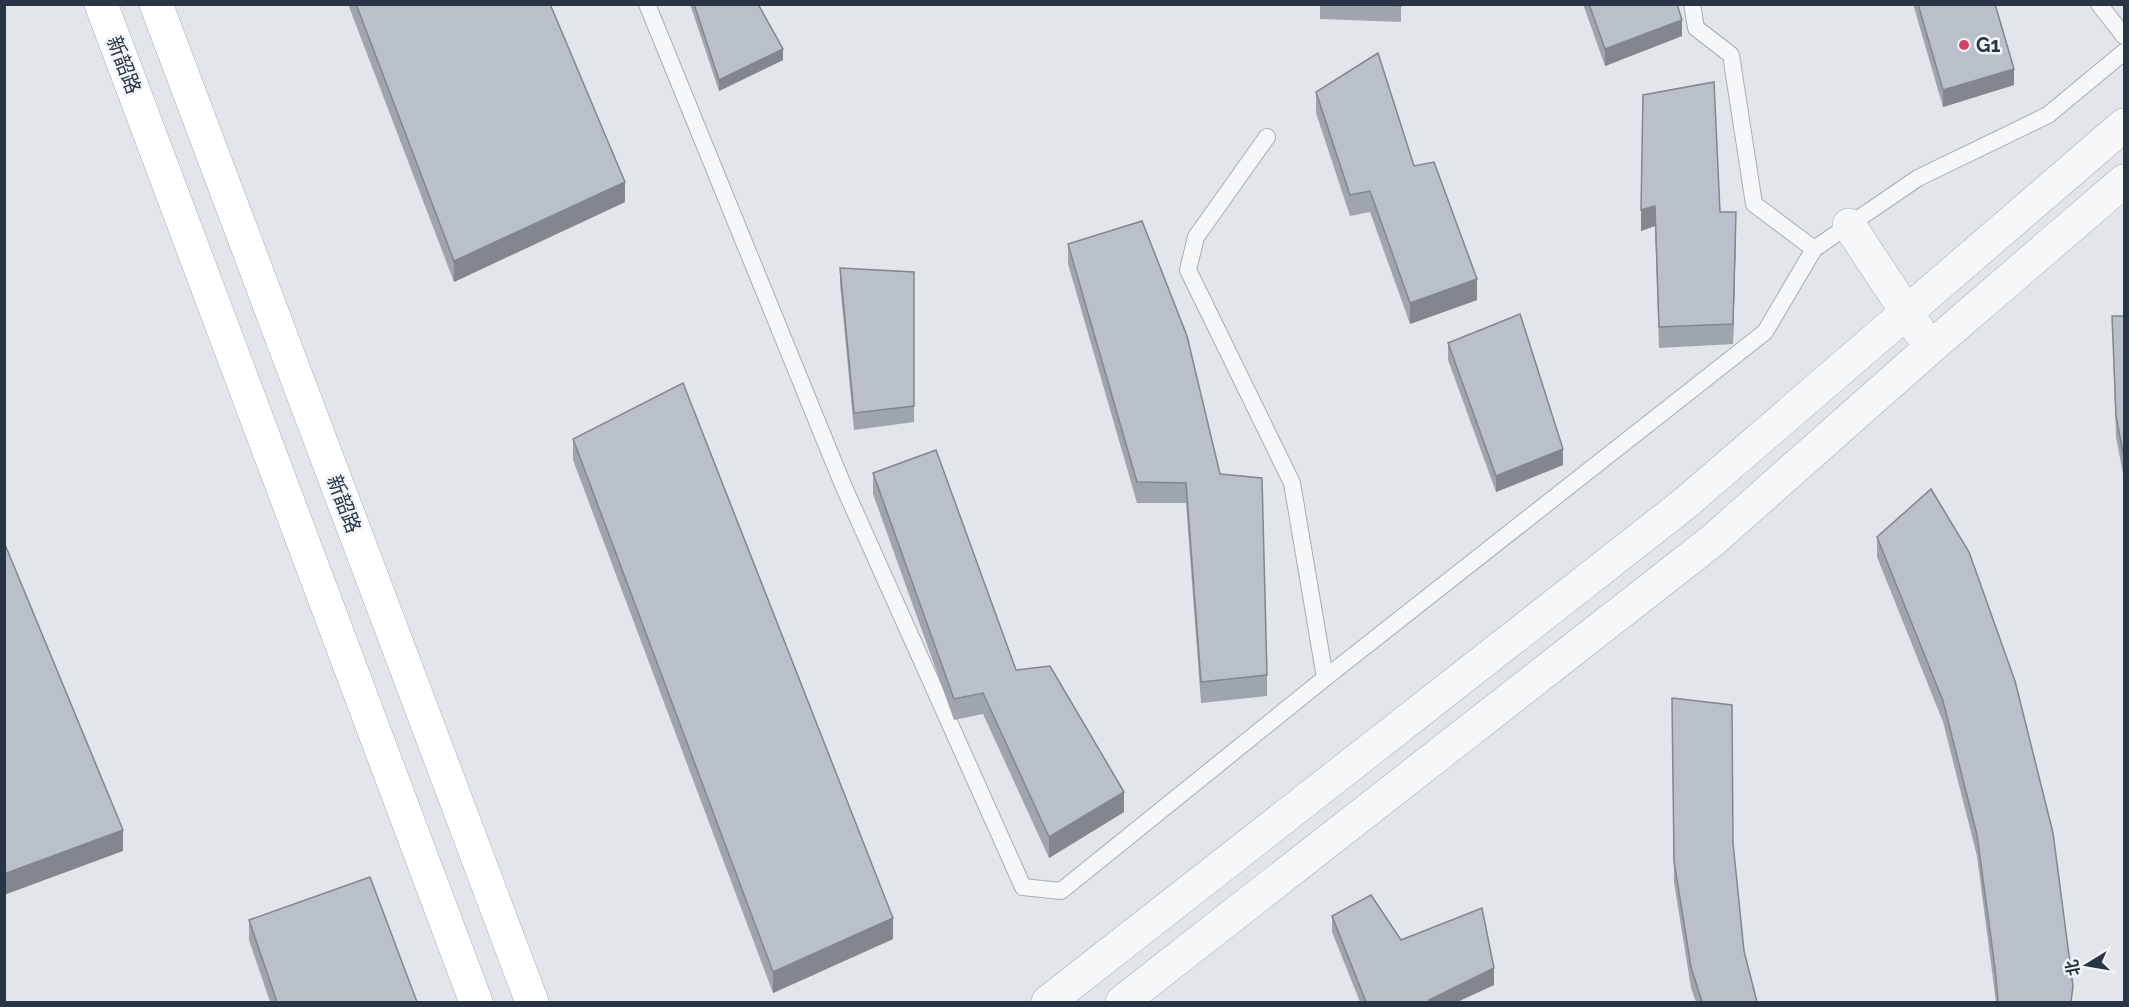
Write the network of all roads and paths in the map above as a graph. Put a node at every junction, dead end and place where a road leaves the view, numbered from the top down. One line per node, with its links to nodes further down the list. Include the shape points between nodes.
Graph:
1 (101, 4): 16 (main road, 新韶路)
2 (156, 4): 17 (main road, 新韶路)
3 (647, 4): 15 (lane, via 843,485 1023,887 1061,891)
4 (1692, 4): 12 (lane, via 1696,28 1731,55 1754,204)
5 (2099, 4): 6 (lane)
6 (2124, 36)
7 (2124, 52): 11 (lane, via 2048,115 1918,178)
8 (2124, 125): 13 (street)
9 (1267, 137): 15 (lane, via 1196,237 1188,270 1292,483)
10 (2124, 181): 14 (street)
11 (1849, 225): 12 (lane); 13 (street)
12 (1814, 249): 15 (lane, via 1765,332)
13 (1906, 314): 14 (street); 18 (street, via 1683,505)
14 (1931, 347): 19 (street, via 1712,541)
15 (1325, 678)
16 (477, 1002)
17 (532, 1002)
18 (1048, 1002)
19 (1122, 1002)

